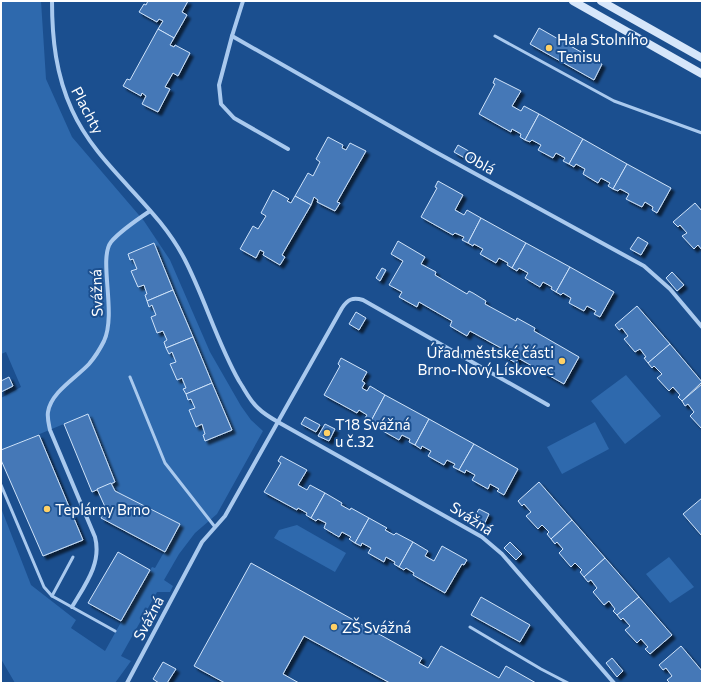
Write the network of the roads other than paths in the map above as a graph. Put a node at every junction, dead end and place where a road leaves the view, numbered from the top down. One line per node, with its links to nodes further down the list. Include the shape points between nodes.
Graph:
1 (52, 1): 11 (street, Plachty, via 54,54 61,84 72,111 86,136)
2 (243, 1): 5 (street)
3 (573, 1): 8 (street)
4 (601, 1): 7 (street)
5 (232, 36): 10 (street, via 219,85 221,104 234,118); 12 (street, Oblá, via 644,266 670,289)
6 (495, 36): 9 (lane, via 614,101)
7 (702, 58)
8 (702, 74)
9 (702, 133)
10 (288, 149)
11 (150, 211): 15 (street, Svážná, via 184,259 223,351 250,399); 20 (street, Svážná, via 111,242 107,258 109,325 105,339 90,363 54,399 48,412 50,430 98,548 94,568)
12 (702, 327)
13 (130, 377): 17 (lane, via 165,463)
14 (548, 405): 15 (street, Svážná, via 362,300 350,298)
15 (278, 422): 17 (street, Svážná, via 225,516); 25 (street, Svážná, via 482,537 502,554)
16 (1, 484): 19 (lane, via 42,582)
17 (215, 527): 23 (street, Svážná, via 202,542)
18 (73, 557): 19 (lane)
19 (52, 596): 20 (lane)
20 (72, 607): 22 (lane)
21 (470, 627): 24 (lane)
22 (116, 631)
23 (127, 683)
24 (568, 683)
25 (614, 683)

